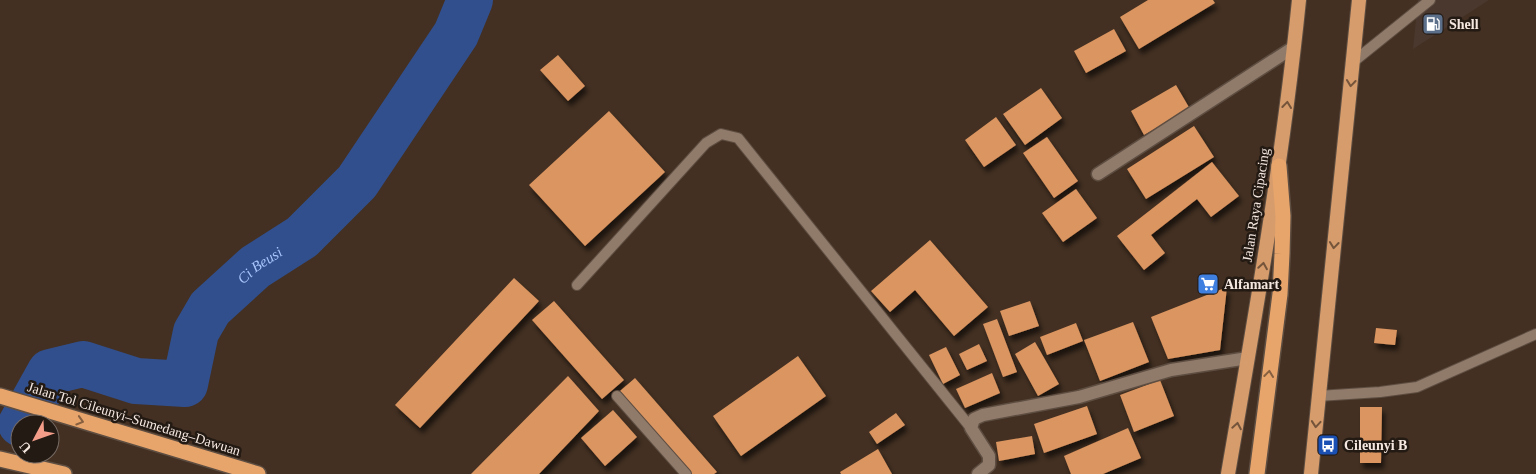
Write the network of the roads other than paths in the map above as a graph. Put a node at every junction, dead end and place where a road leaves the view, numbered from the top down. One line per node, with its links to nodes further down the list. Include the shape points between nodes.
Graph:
1 (1299, 0): 4 (highway, Jalan Raya Cipacing)
2 (1359, 0): 5 (highway)
3 (1430, 0): 5 (lane)
4 (1294, 48): 6 (highway, Jalan Raya Cipacing, one-way to 4); 7 (street)
5 (1353, 62): 13 (highway, one-way to 13)
6 (1279, 166): 10 (highway, Jalan Raya Cipacing, one-way to 6); 21 (highway, one-way to 6, via 1280,286 1283,216)
7 (1098, 174)
8 (577, 285): 14 (lane, via 706,143 721,134 738,138)
9 (1536, 334): 13 (lane, via 1417,387)
10 (1248, 358): 14 (street, via 1171,370 1078,397 984,416 974,419); 20 (highway, Jalan Raya Cipacing, one-way to 10)
11 (0, 396): 17 (highway, Jalan Tol Cileunyi–Sumedang–Dawuan, one-way to 17)
12 (617, 396): 18 (lane)
13 (1318, 396): 22 (highway, one-way to 22)
14 (971, 428): 19 (street, via 989,456 989,465)
15 (0, 459): 16 (highway)
16 (64, 474)
17 (258, 474)
18 (686, 474)
19 (978, 474)
20 (1228, 474)
21 (1256, 474)
22 (1311, 474)

